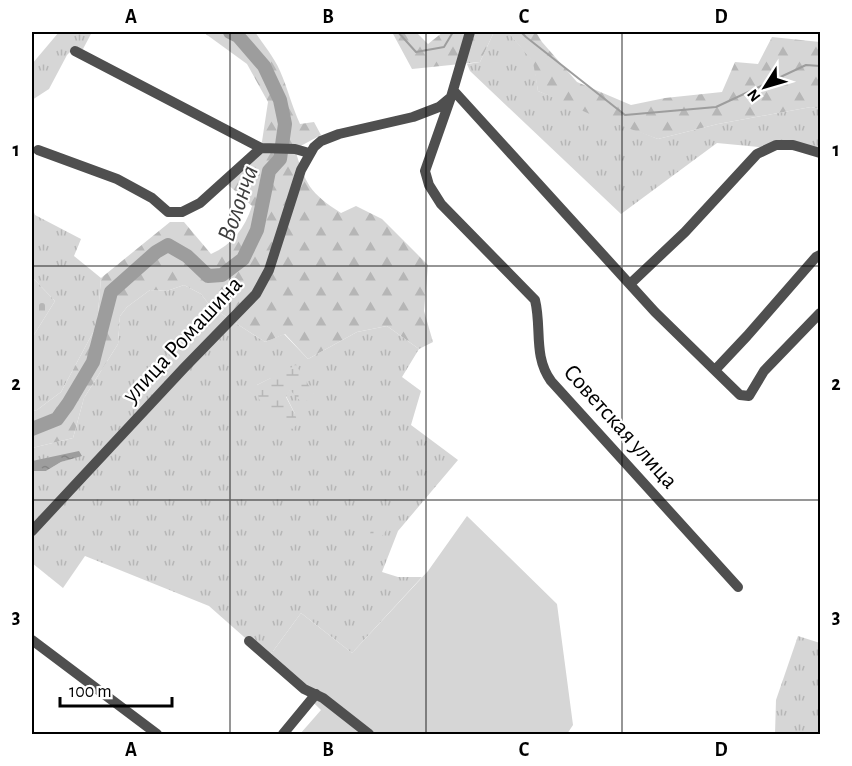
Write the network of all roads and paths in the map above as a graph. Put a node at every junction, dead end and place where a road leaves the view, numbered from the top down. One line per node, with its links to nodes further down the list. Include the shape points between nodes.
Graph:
1 (470, 32): 3 (street)
2 (75, 51): 4 (street)
3 (452, 93): 6 (street, via 439,107 328,137); 9 (street); 13 (street, Советская улица, via 425,171 429,185 441,204 535,300 540,361 551,381)
4 (261, 148): 5 (street, via 200,204 182,212 168,212 152,198 117,179); 6 (street)
5 (38, 150)
6 (309, 153): 12 (street, улица Ромашина, via 269,270 256,294)
7 (820, 153): 9 (street, via 793,145 776,145 757,154)
8 (820, 255): 11 (street)
9 (630, 284): 11 (street)
10 (820, 313): 11 (street, via 764,371 749,396 737,392)
11 (715, 370)
12 (32, 531)
13 (738, 587)
14 (32, 640): 17 (street)
15 (249, 641): 16 (street, via 304,689)
16 (316, 694): 18 (street); 19 (street)
17 (157, 735)
18 (283, 735)
19 (369, 735)

